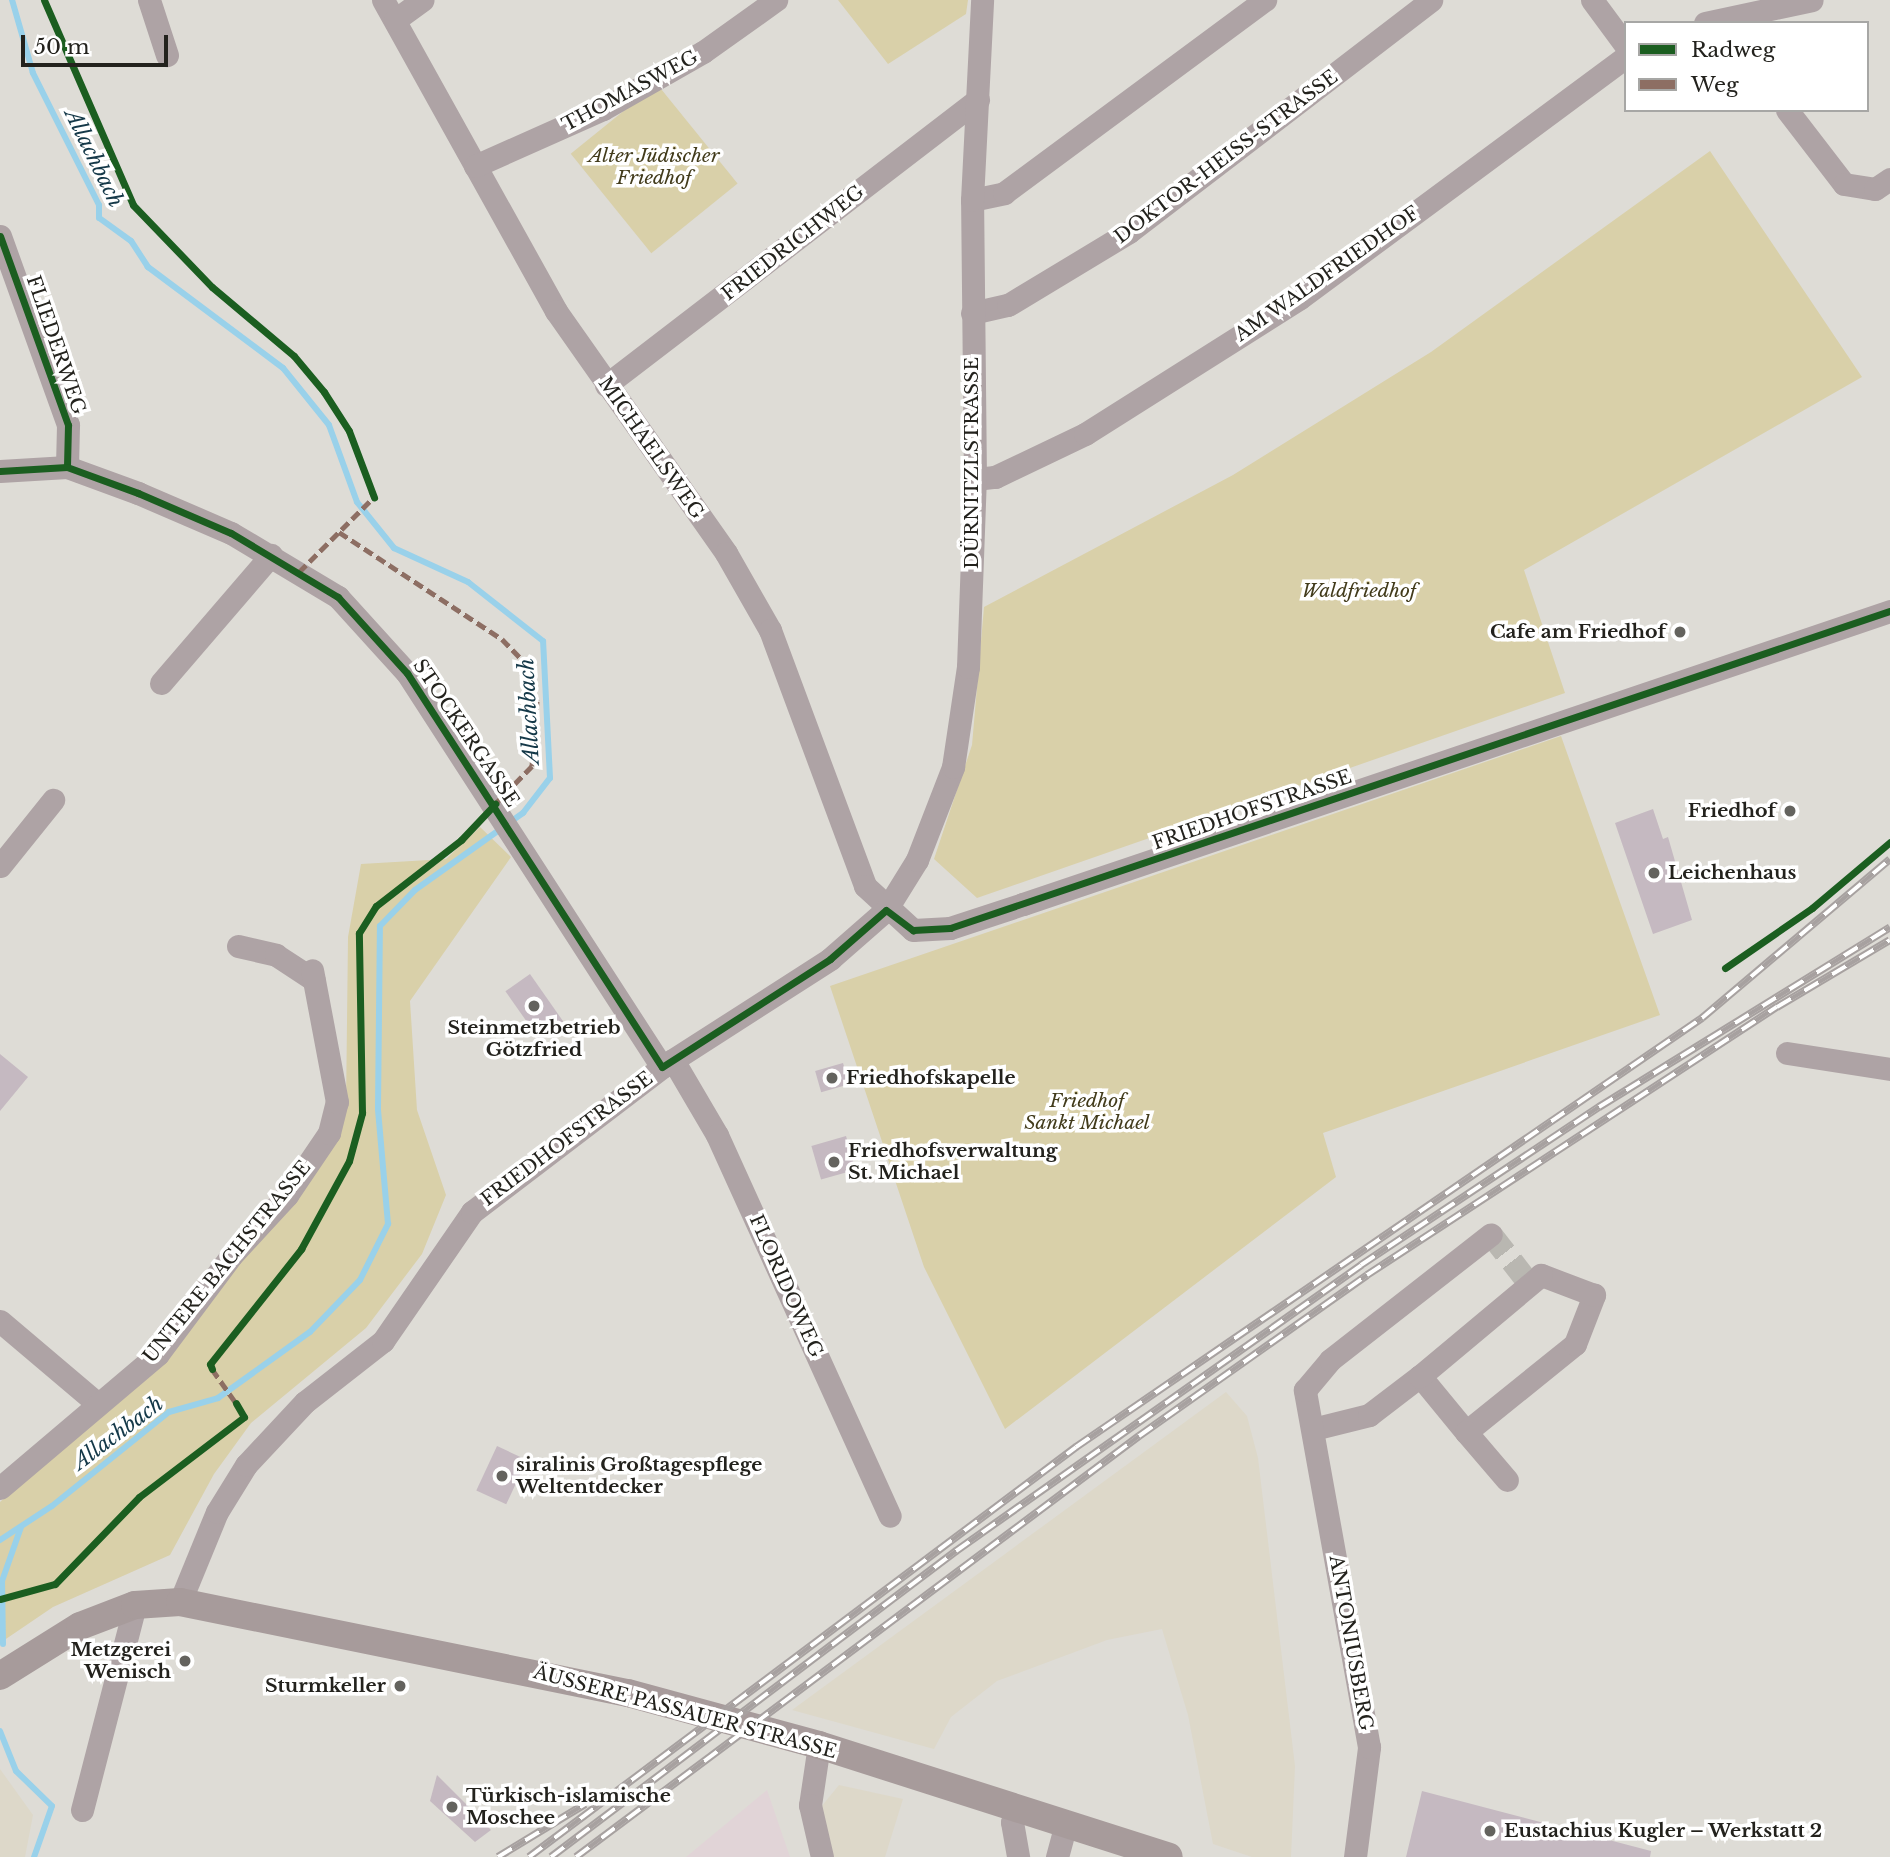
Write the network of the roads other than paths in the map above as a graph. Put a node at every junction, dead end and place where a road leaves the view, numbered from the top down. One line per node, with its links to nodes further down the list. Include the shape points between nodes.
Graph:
1 (149, 0): 13 (street)
2 (383, 0): 10 (street, MICHAELSWEG)
3 (423, 0): 10 (street)
4 (776, 0): 17 (street, THOMASWEG, via 704,52 603,109)
5 (982, 0): 15 (street, DÜRNITZLSTRASSE)
6 (1265, 0): 19 (street, via 1004,194)
7 (1431, 0): 21 (street, DOKTOR-HEISS-STRASSE, via 1129,232 1008,304)
8 (1592, 0): 12 (street)
9 (1812, 0): 11 (street)
10 (395, 20): 17 (street, MICHAELSWEG)
11 (1717, 21)
12 (1624, 43)
13 (167, 55)
14 (1624, 58): 25 (street, AM WALDFRIEDHOF, via 1300,298 1084,434 995,477)
15 (978, 100): 19 (street, DÜRNITZLSTRASSE); 22 (street, FRIEDRICHWEG)
16 (1789, 112): 18 (street, via 1844,184 1875,189)
17 (475, 166): 22 (street, MICHAELSWEG, via 556,311)
18 (1890, 179)
19 (972, 200): 21 (street, DÜRNITZLSTRASSE)
20 (0, 236): 23 (street, FLIEDERWEG, via 68,425)
21 (972, 313): 25 (street, DÜRNITZLSTRASSE)
22 (606, 385): 31 (street, MICHAELSWEG, via 726,553 770,630 846,844 865,886)
23 (67, 467): 24 (street, STOCKERGASSE); 26 (street, STOCKERGASSE, via 194,514)
24 (0, 471)
25 (975, 479): 31 (street, DÜRNITZLSTRASSE, via 961,733 936,816)
26 (271, 555): 28 (street); 34 (street, STOCKERGASSE, via 338,597 386,646)
27 (1890, 611): 31 (street, FRIEDHOFSTRASSE, via 950,928 913,930)
28 (161, 683)
29 (53, 800): 30 (street)
30 (0, 866)
31 (886, 910): 34 (street, FRIEDHOFSTRASSE, via 830,959)
32 (238, 946): 39 (street, UNTERE BACHSTRASSE, via 276,955 313,975 337,1102 329,1133 287,1195 231,1256 158,1354)
33 (1787, 1053): 35 (street)
34 (668, 1064): 44 (street, FLORIDOWEG, via 717,1135); 45 (street, FRIEDHOFSTRASSE, via 472,1212 383,1341 305,1402 246,1465 217,1512)
35 (1890, 1069)
36 (1490, 1234): 40 (street, ANTONIUSBERG, via 1311,1379 1305,1390)
37 (0, 1321): 39 (street)
38 (1420, 1376): 40 (street, via 1368,1415); 41 (street); 41 (street, via 1541,1275 1594,1295 1575,1344)
39 (98, 1404): 43 (street, UNTERE BACHSTRASSE)
40 (1313, 1429): 56 (street, ANTONIUSBERG, via 1369,1747)
41 (1466, 1432): 42 (street)
42 (1507, 1480)
43 (0, 1488)
44 (890, 1516)
45 (180, 1602): 46 (main road, ÄUSSERE PASSAUER STRASSE); 48 (main road, ÄUSSERE PASSAUER STRASSE, via 615,1690)
46 (135, 1605): 47 (main road, ÄUSSERE PASSAUER STRASSE, via 80,1626); 50 (street)
47 (0, 1676)
48 (818, 1745): 49 (main road, ÄUSSERE PASSAUER STRASSE); 52 (street, via 810,1805)
49 (1017, 1807): 51 (main road, ÄUSSERE PASSAUER STRASSE); 53 (street, via 1012,1822)
50 (82, 1810)
51 (1066, 1823): 54 (street); 55 (main road, ÄUSSERE PASSAUER STRASSE)
52 (822, 1857)
53 (1018, 1857)
54 (1057, 1857)
55 (1169, 1857)
56 (1355, 1857)

